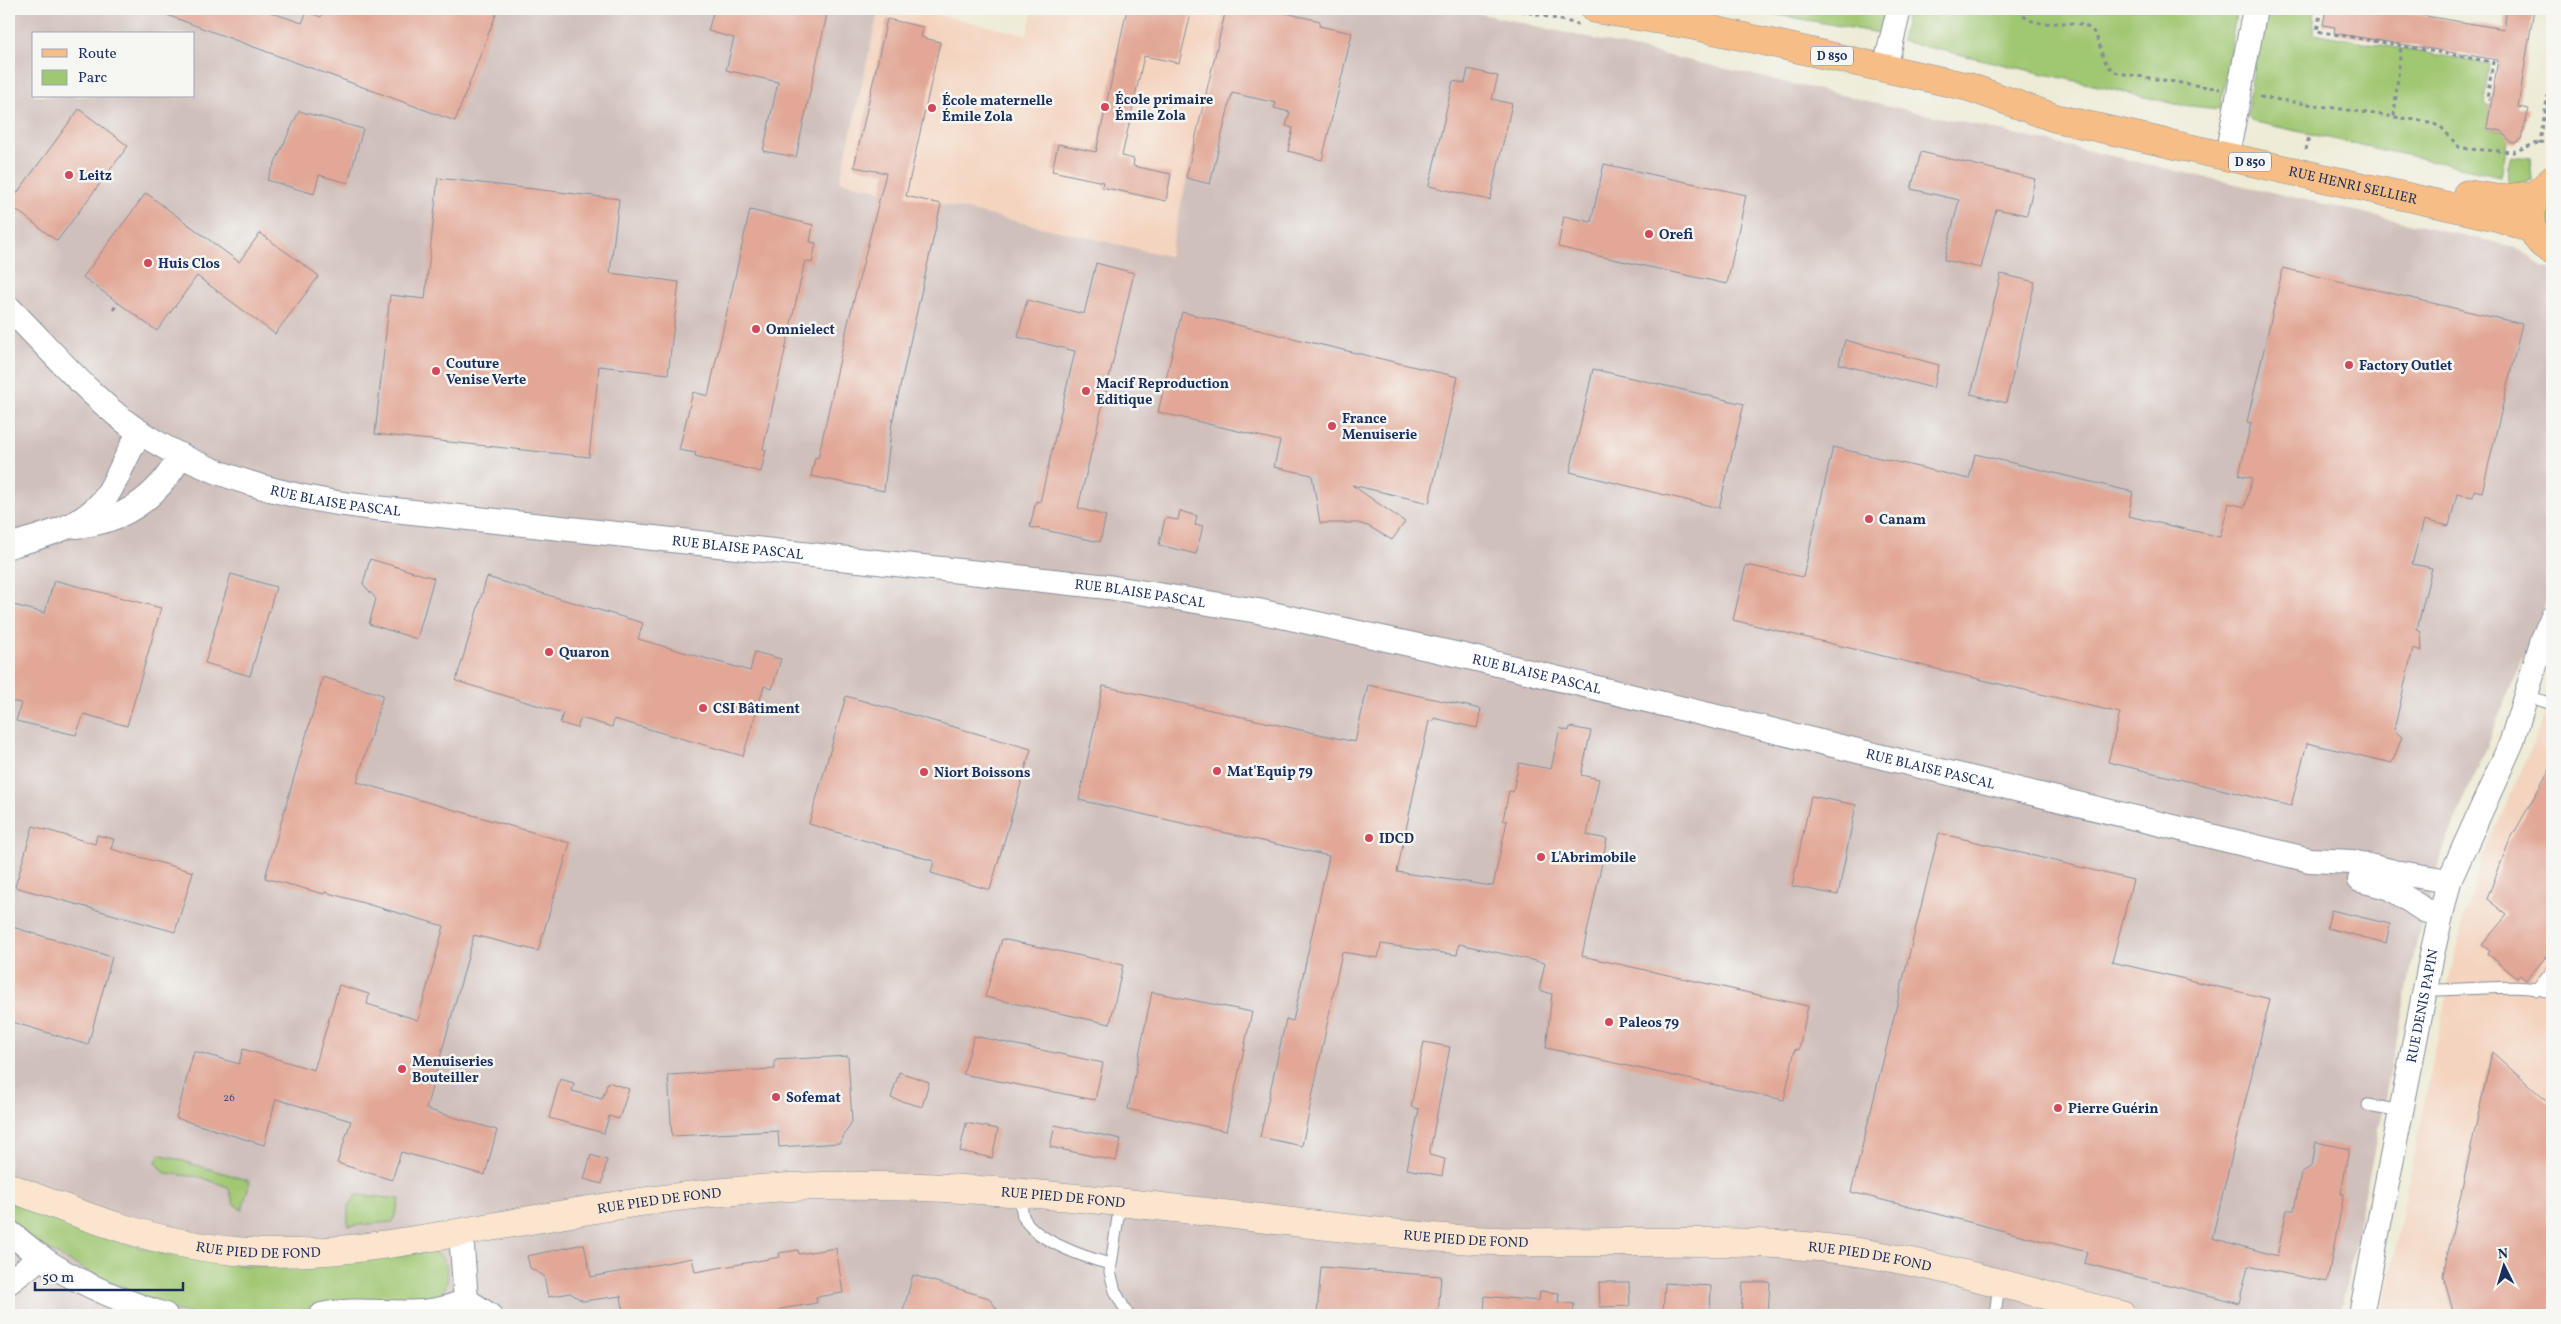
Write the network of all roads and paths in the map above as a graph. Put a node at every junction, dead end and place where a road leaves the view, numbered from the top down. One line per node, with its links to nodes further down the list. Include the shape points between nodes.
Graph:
1 (1513, 9): 7 (path)
2 (1651, 9): 8 (main road, RUE HENRI SELLIER / D 850)
3 (1898, 9): 10 (street)
4 (2019, 9): 13 (path, via 2024,17 2033,21 2079,24 2089,28 2096,35 2106,65 2118,73)
5 (2255, 9): 13 (street)
6 (2321, 9): 9 (path, via 2317,30)
7 (1588, 17): 8 (main road, RUE HENRI SELLIER / D 850)
8 (1695, 26): 10 (main road, RUE HENRI SELLIER / D 850)
9 (2402, 46): 14 (path, via 2493,62 2487,99); 15 (path)
10 (1884, 68): 12 (main road, RUE HENRI SELLIER / D 850)
11 (2552, 70): 17 (path)
12 (1969, 87): 16 (main road, RUE HENRI SELLIER / D 850, via 1990,87); 20 (main road, RUE HENRI SELLIER / D 850, via 2055,118 2497,217)
13 (2239, 92): 15 (path); 16 (street)
14 (2490, 100)
15 (2394, 116): 17 (path, via 2437,125 2455,144 2470,149 2513,152)
16 (2230, 140): 19 (main road, RUE HENRI SELLIER / D 850, via 2483,197 2510,199)
17 (2540, 142): 18 (path)
18 (2552, 144)
19 (2543, 188): 20 (main road, RUE HENRI SELLIER / D 850, via 2531,217)
20 (2532, 229): 21 (main road, RUE HENRI SELLIER / D 850)
21 (2552, 250)
22 (118, 303): 24 (path)
23 (9, 308): 25 (street, RUE BLAISE PASCAL, via 96,395)
24 (113, 310)
25 (140, 432): 26 (street, RUE BLAISE PASCAL); 27 (street, via 100,505)
26 (180, 455): 27 (street, via 173,469 124,515 92,525); 32 (street, RUE BLAISE PASCAL, via 235,479 282,494 321,501 1108,587 1258,611 1464,656)
27 (72, 526): 28 (street)
28 (9, 546)
29 (2552, 618): 31 (street, RUE DENIS PAPIN, via 2543,639)
30 (2552, 667): 31 (street, RUE DENIS PAPIN)
31 (2533, 702): 33 (street, RUE DENIS PAPIN)
32 (2310, 860): 33 (street, RUE BLAISE PASCAL, via 2352,862); 34 (street, RUE BLAISE PASCAL, via 2327,871 2391,888 2424,910)
33 (2448, 881): 34 (street, RUE DENIS PAPIN)
34 (2440, 915): 36 (street, RUE DENIS PAPIN)
35 (2552, 971): 37 (lane)
36 (2425, 990): 37 (lane); 40 (street, RUE DENIS PAPIN)
37 (2537, 990): 38 (lane)
38 (2552, 994)
39 (2368, 1105): 40 (lane)
40 (2402, 1111): 57 (street, RUE DENIS PAPIN)
41 (9, 1187): 45 (main road, RUE PIED DE FOND, via 117,1227 176,1242 234,1251 346,1249)
42 (1020, 1193): 43 (main road, RUE PIED DE FOND); 45 (main road, RUE PIED DE FOND, via 873,1185 731,1190 675,1196); 47 (lane, via 1024,1217 1038,1233 1070,1251)
43 (1120, 1204): 47 (lane); 49 (main road, RUE PIED DE FOND, via 1476,1240 1733,1242 1819,1247 1894,1258)
44 (9, 1232): 46 (street)
45 (460, 1233): 50 (street)
46 (40, 1257): 48 (street); 51 (street, via 119,1299)
47 (1110, 1264): 54 (lane, via 1111,1281)
48 (9, 1282)
49 (1999, 1284): 55 (lane); 56 (main road, RUE PIED DE FOND)
50 (466, 1300): 52 (street, via 432,1312 351,1311); 53 (street)
51 (164, 1315)
52 (322, 1315)
53 (489, 1315)
54 (1128, 1315)
55 (1995, 1315)
56 (2122, 1315)
57 (2361, 1315)

